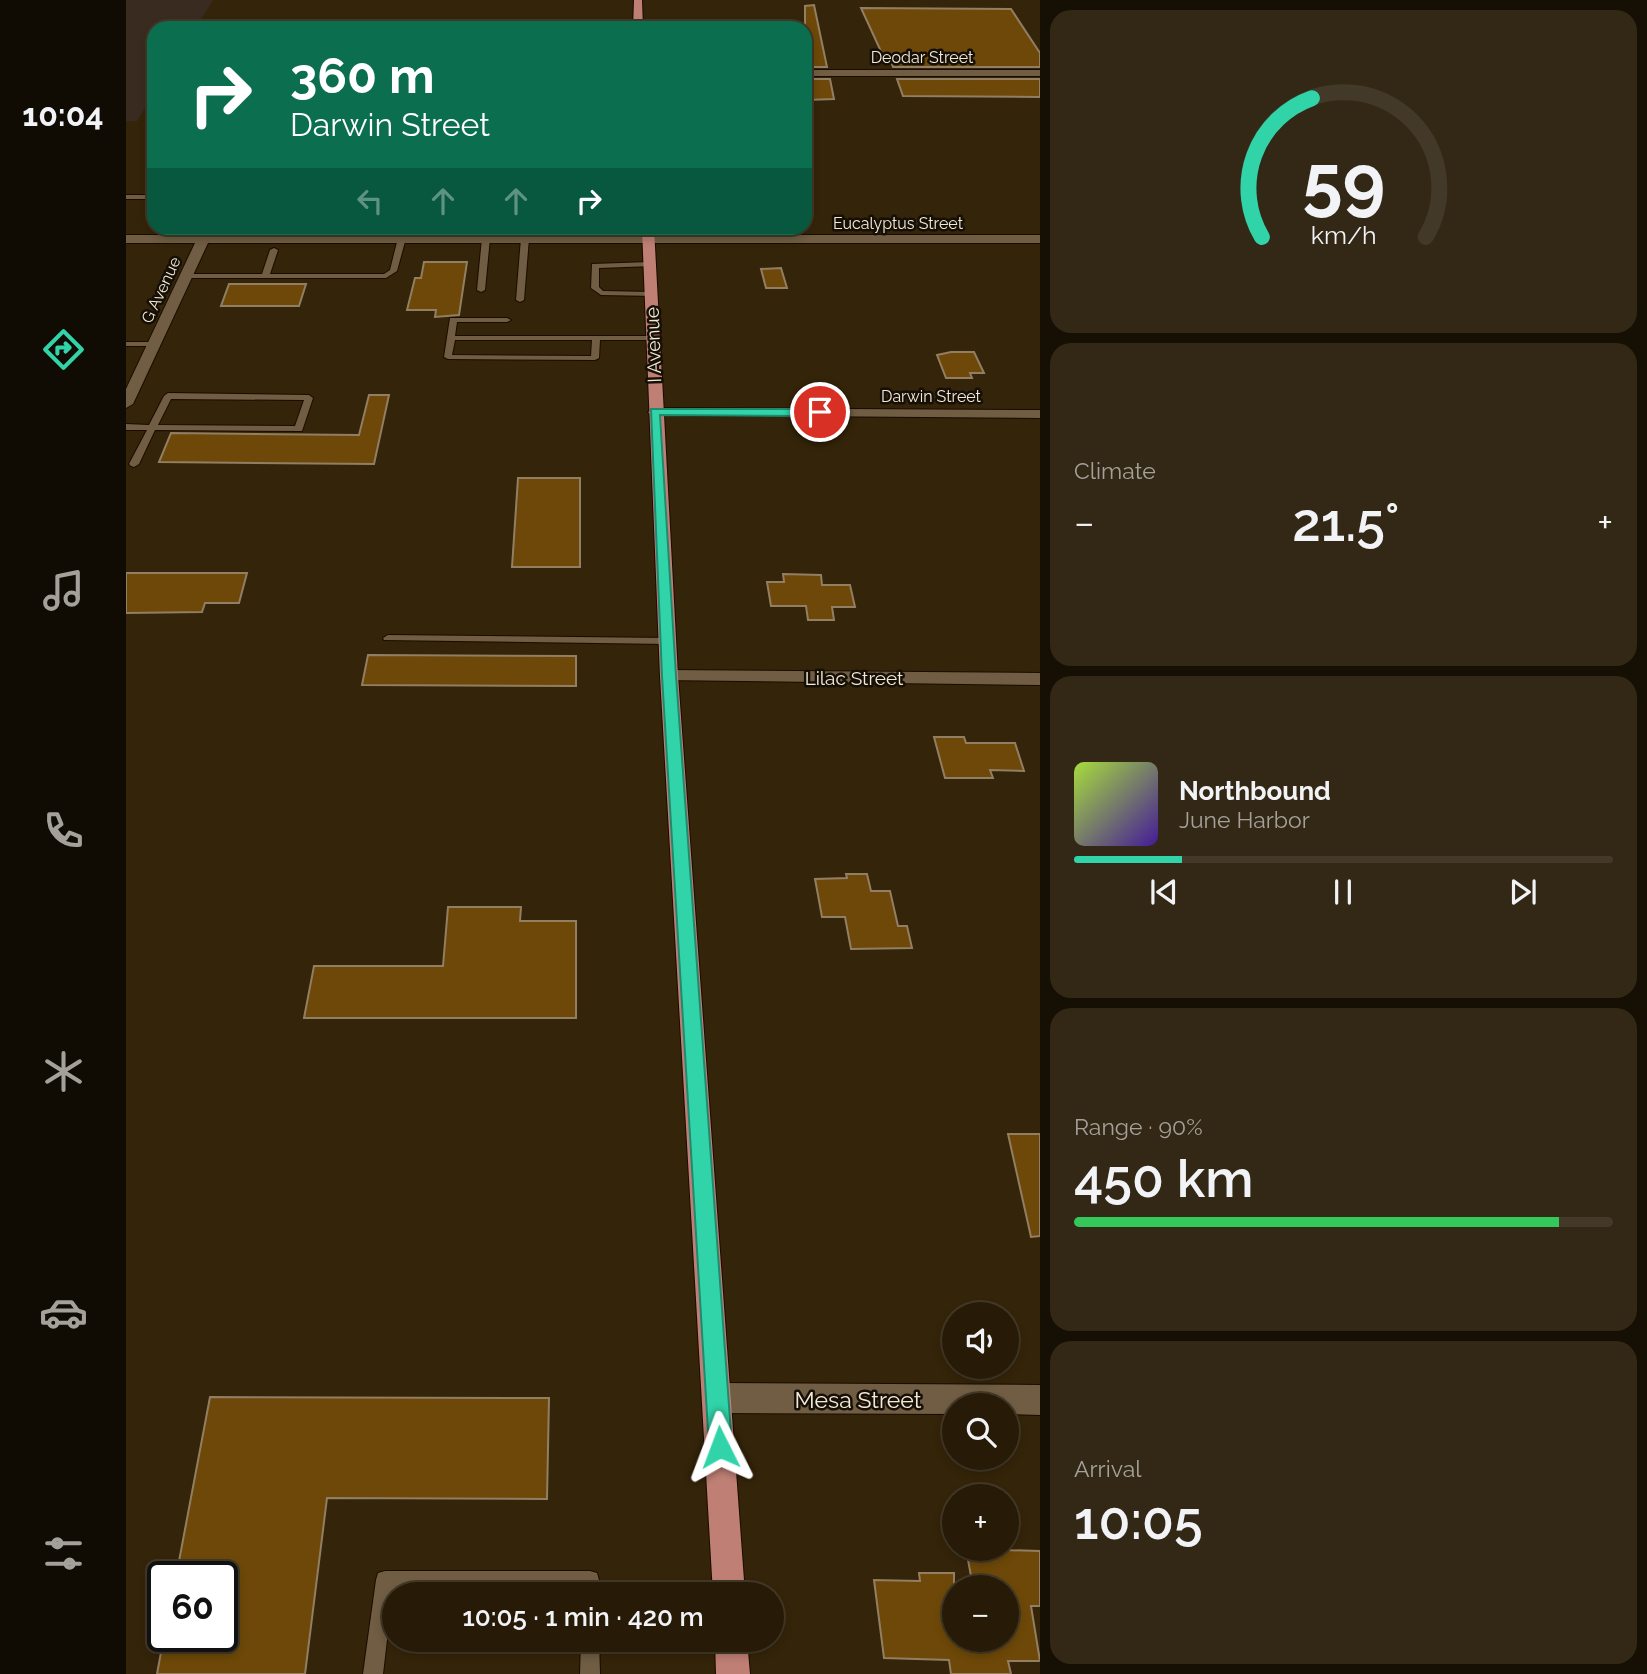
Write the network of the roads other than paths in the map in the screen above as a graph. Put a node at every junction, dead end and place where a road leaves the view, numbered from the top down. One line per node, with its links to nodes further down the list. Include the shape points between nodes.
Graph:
1 (638, 0): 2 (main road)
2 (639, 21)
3 (812, 73): 4 (street, Deodar Street)
4 (1040, 74)
5 (126, 197): 6 (lane)
6 (147, 197)
7 (179, 235): 18 (street, Eucalyptus Street)
8 (205, 235): 22 (street, G Avenue)
9 (284, 235): 15 (street, Eucalyptus Street)
10 (435, 235): 15 (street, Eucalyptus Street)
11 (469, 235): 16 (street, Eucalyptus Street)
12 (586, 235): 17 (street, Eucalyptus Street)
13 (648, 235): 21 (main road, I Avenue)
14 (812, 235): 19 (street, Eucalyptus Street)
15 (402, 238): 23 (lane, via 393,271 386,276)
16 (486, 238): 17 (street, Eucalyptus Street); 24 (lane)
17 (525, 238): 26 (lane)
18 (126, 239)
19 (1040, 239)
20 (274, 250): 23 (lane)
21 (650, 264): 25 (main road, I Avenue); 25 (lane, via 595,266 595,288 601,293)
22 (186, 276): 23 (lane); 32 (street, G Avenue)
23 (265, 276)
24 (481, 290)
25 (651, 294): 30 (main road, I Avenue)
26 (520, 300)
27 (507, 320): 28 (lane, via 453,320)
28 (451, 338): 29 (lane); 29 (lane, via 448,357 594,359)
29 (596, 338): 30 (lane)
30 (652, 338): 36 (main road, I Avenue)
31 (126, 344): 32 (lane)
32 (154, 344): 35 (street, G Avenue)
33 (167, 396): 34 (lane); 39 (lane)
34 (309, 398): 39 (lane, via 299,429)
35 (126, 404)
36 (655, 412): 37 (street, Darwin Street); 42 (main road, I Avenue)
37 (1040, 414)
38 (126, 427): 39 (lane)
39 (152, 427): 40 (lane)
40 (134, 464)
41 (388, 638): 42 (lane)
42 (667, 641): 43 (main road, I Avenue)
43 (669, 676): 44 (street, Lilac Street); 45 (main road, I Avenue)
44 (1040, 679)
45 (718, 1398): 46 (street, Mesa Street); 49 (main road, I Avenue)
46 (1040, 1400)
47 (385, 1582): 48 (lane)
48 (590, 1582)
49 (728, 1582)
50 (382, 1604): 53 (lane)
51 (590, 1652): 54 (lane)
52 (732, 1652): 55 (main road)
53 (373, 1674)
54 (590, 1674)
55 (733, 1674)

